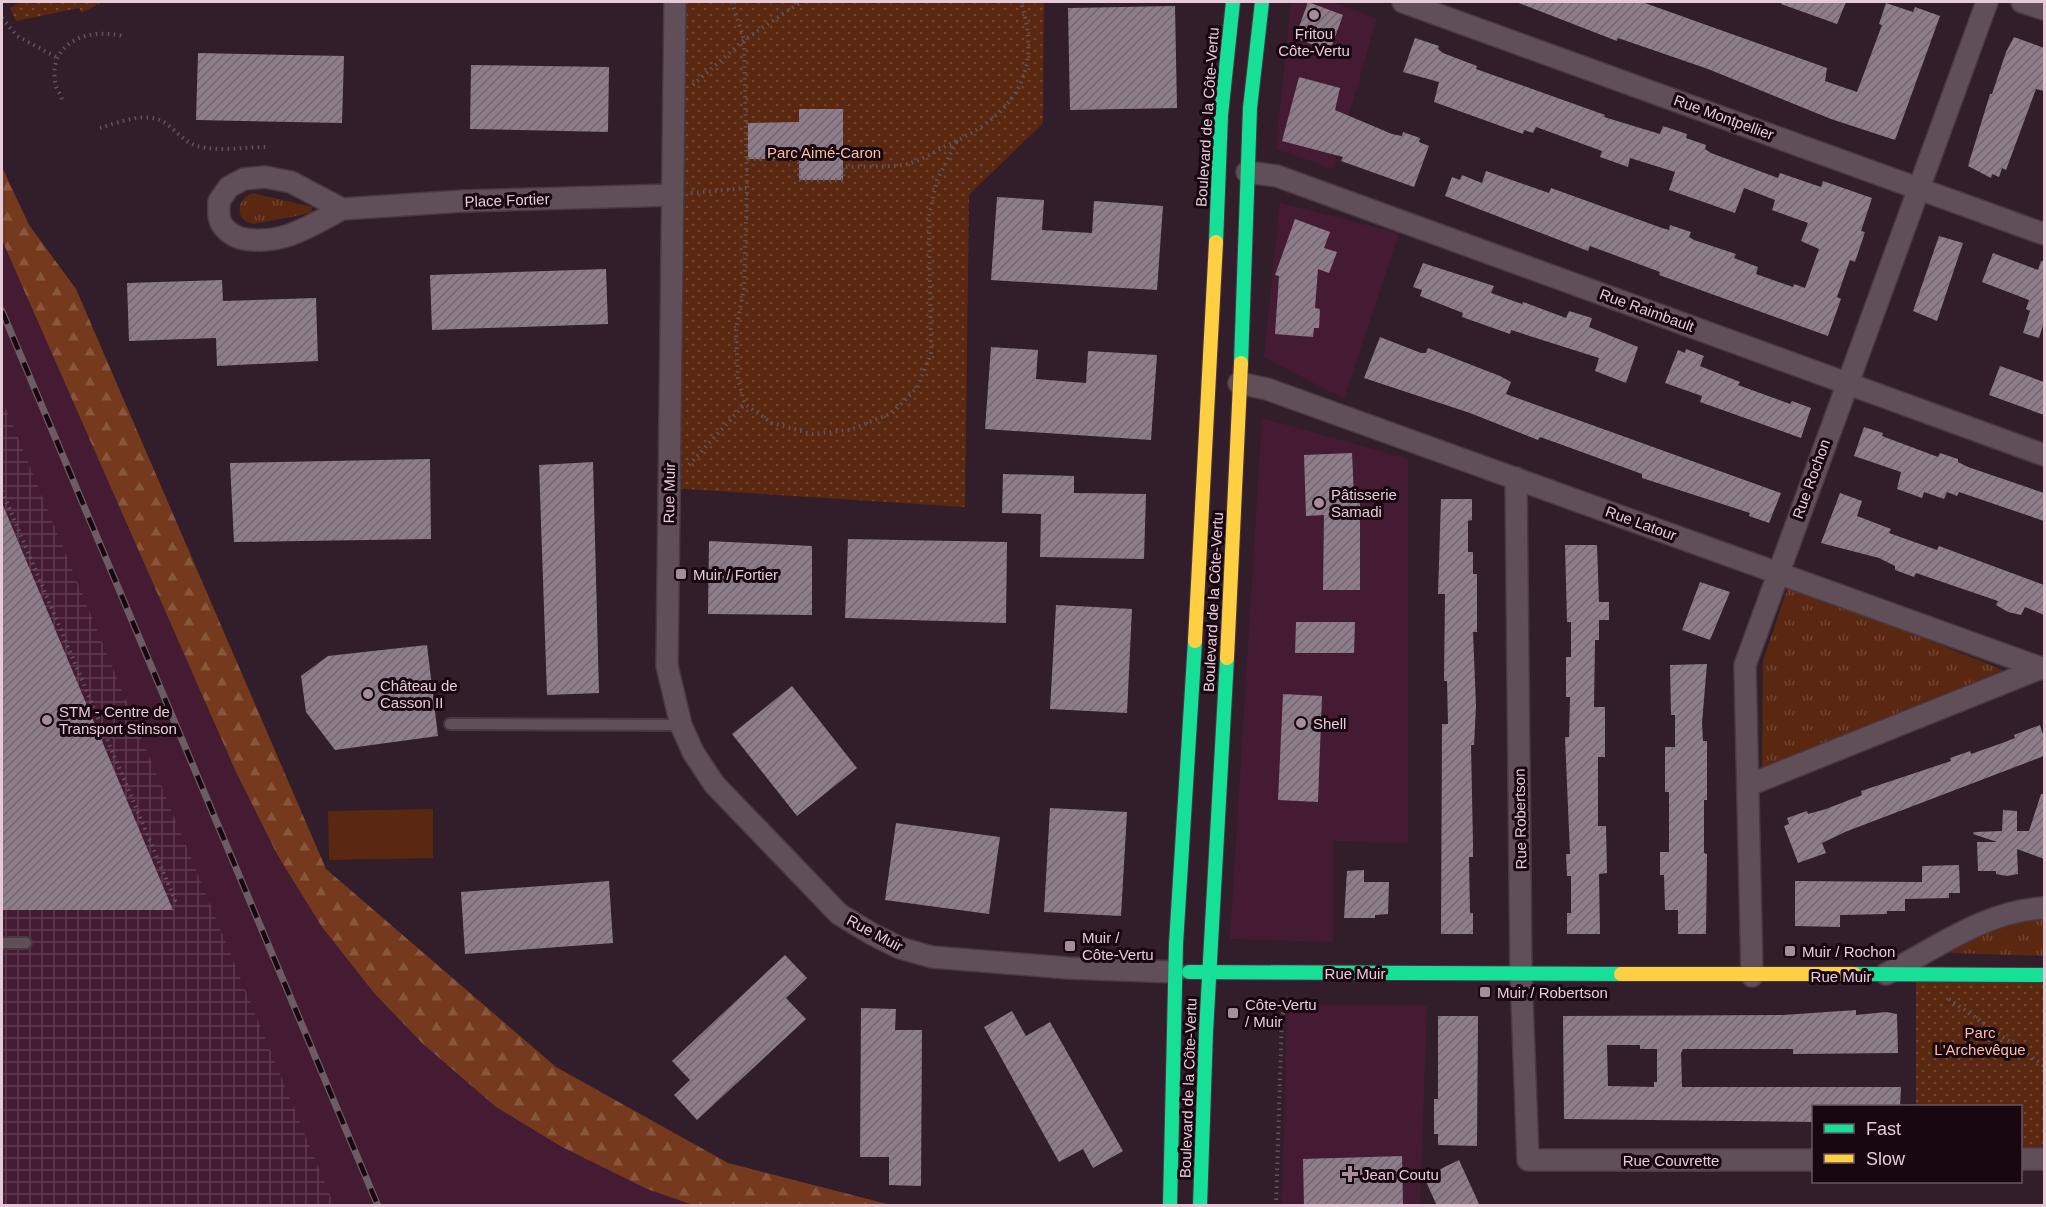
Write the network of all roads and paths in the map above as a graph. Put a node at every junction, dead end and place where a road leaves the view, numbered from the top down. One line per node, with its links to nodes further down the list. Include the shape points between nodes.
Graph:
1 (675, 2): 16 (street, Rue Muir)
2 (732, 2): 13 (path)
3 (801, 2): 13 (path)
4 (1021, 2): 18 (path, via 1028,24 1027,72 1002,113)
5 (1233, 2): 43 (main road, Boulevard de la Côte-Vertu, via 1221,115 1209,410)
6 (1262, 2): 21 (main road, Boulevard de la Côte-Vertu)
7 (1403, 2): 23 (street, Rue Montpellier)
8 (1987, 2): 23 (street, Rue Rochon)
9 (2022, 2): 10 (street)
10 (2044, 9)
11 (2, 18): 14 (path, via 16,36)
12 (125, 37): 14 (path, via 111,32 82,36 66,46)
13 (744, 40): 16 (path); 22 (path)
14 (58, 58): 15 (path, via 54,80)
15 (62, 99)
16 (674, 103): 24 (street, Rue Muir)
17 (100, 128): 19 (path, via 130,118 148,118 165,122 194,145 206,148)
18 (957, 141): 20 (path, via 908,164 843,167 843,180 799,180 799,159); 29 (path, via 937,180 929,216 931,354 917,388 892,413 850,430 812,434 772,423)
19 (267, 147)
20 (748, 159)
21 (1247, 172): 27 (street, Rue Raimbault, via 1287,179); 28 (main road, Boulevard de la Côte-Vertu)
22 (747, 188): 24 (path); 29 (path, via 744,288 736,330 738,379)
23 (1919, 188): 26 (street, Rue Montpellier); 27 (street, Rue Rochon)
24 (673, 195): 25 (street, Place Fortier); 32 (street, Rue Muir)
25 (342, 209): 25 (street, Place Fortier, via 291,182 265,177 244,179 229,187 219,201 220,221 233,236 257,242 300,232)
26 (2044, 234)
27 (1847, 382): 30 (street, Rue Raimbault); 34 (street, Rue Rochon)
28 (1239, 383): 31 (street, Rue Latour, via 1267,388); 44 (main road, Boulevard de la Côte-Vertu)
29 (745, 404): 32 (path)
30 (2044, 455)
31 (1516, 478): 34 (street, Rue Latour); 45 (street, Rue Robertson)
32 (669, 488): 37 (street, Rue Muir, via 667,666)
33 (2, 491): 39 (path, via 175,900)
34 (1777, 572): 35 (street, Rue Latour); 38 (street, Rue Rochon, via 1745,665)
35 (2043, 668): 38 (street, Rue Latour)
36 (450, 724): 37 (lane)
37 (681, 725): 43 (street, Rue Muir, via 714,784 839,914 900,948 932,957)
38 (1749, 785): 48 (street, Rue Rochon)
39 (170, 903)
40 (2044, 908): 46 (street, Rue Muir, via 2020,909 1986,921)
41 (2, 943): 42 (lane)
42 (26, 943)
43 (1175, 972): 44 (main road, Rue Muir); 56 (main road, Boulevard de la Côte-Vertu)
44 (1208, 972): 45 (main road, Rue Muir); 57 (main road, Boulevard de la Côte-Vertu)
45 (1521, 973): 48 (main road, Rue Muir); 53 (street, Rue Robertson)
46 (1883, 975): 47 (main road, Rue Muir); 48 (main road, Rue Muir)
47 (2044, 975)
48 (1752, 976)
49 (1942, 994): 51 (path)
50 (1289, 997): 58 (path, via 1282,1016)
51 (2044, 1066)
52 (2044, 1159): 55 (street)
53 (1528, 1160): 54 (street, Rue Couvrette)
54 (1812, 1160)
55 (2022, 1160)
56 (1170, 1206)
57 (1200, 1206)
58 (1276, 1206)

